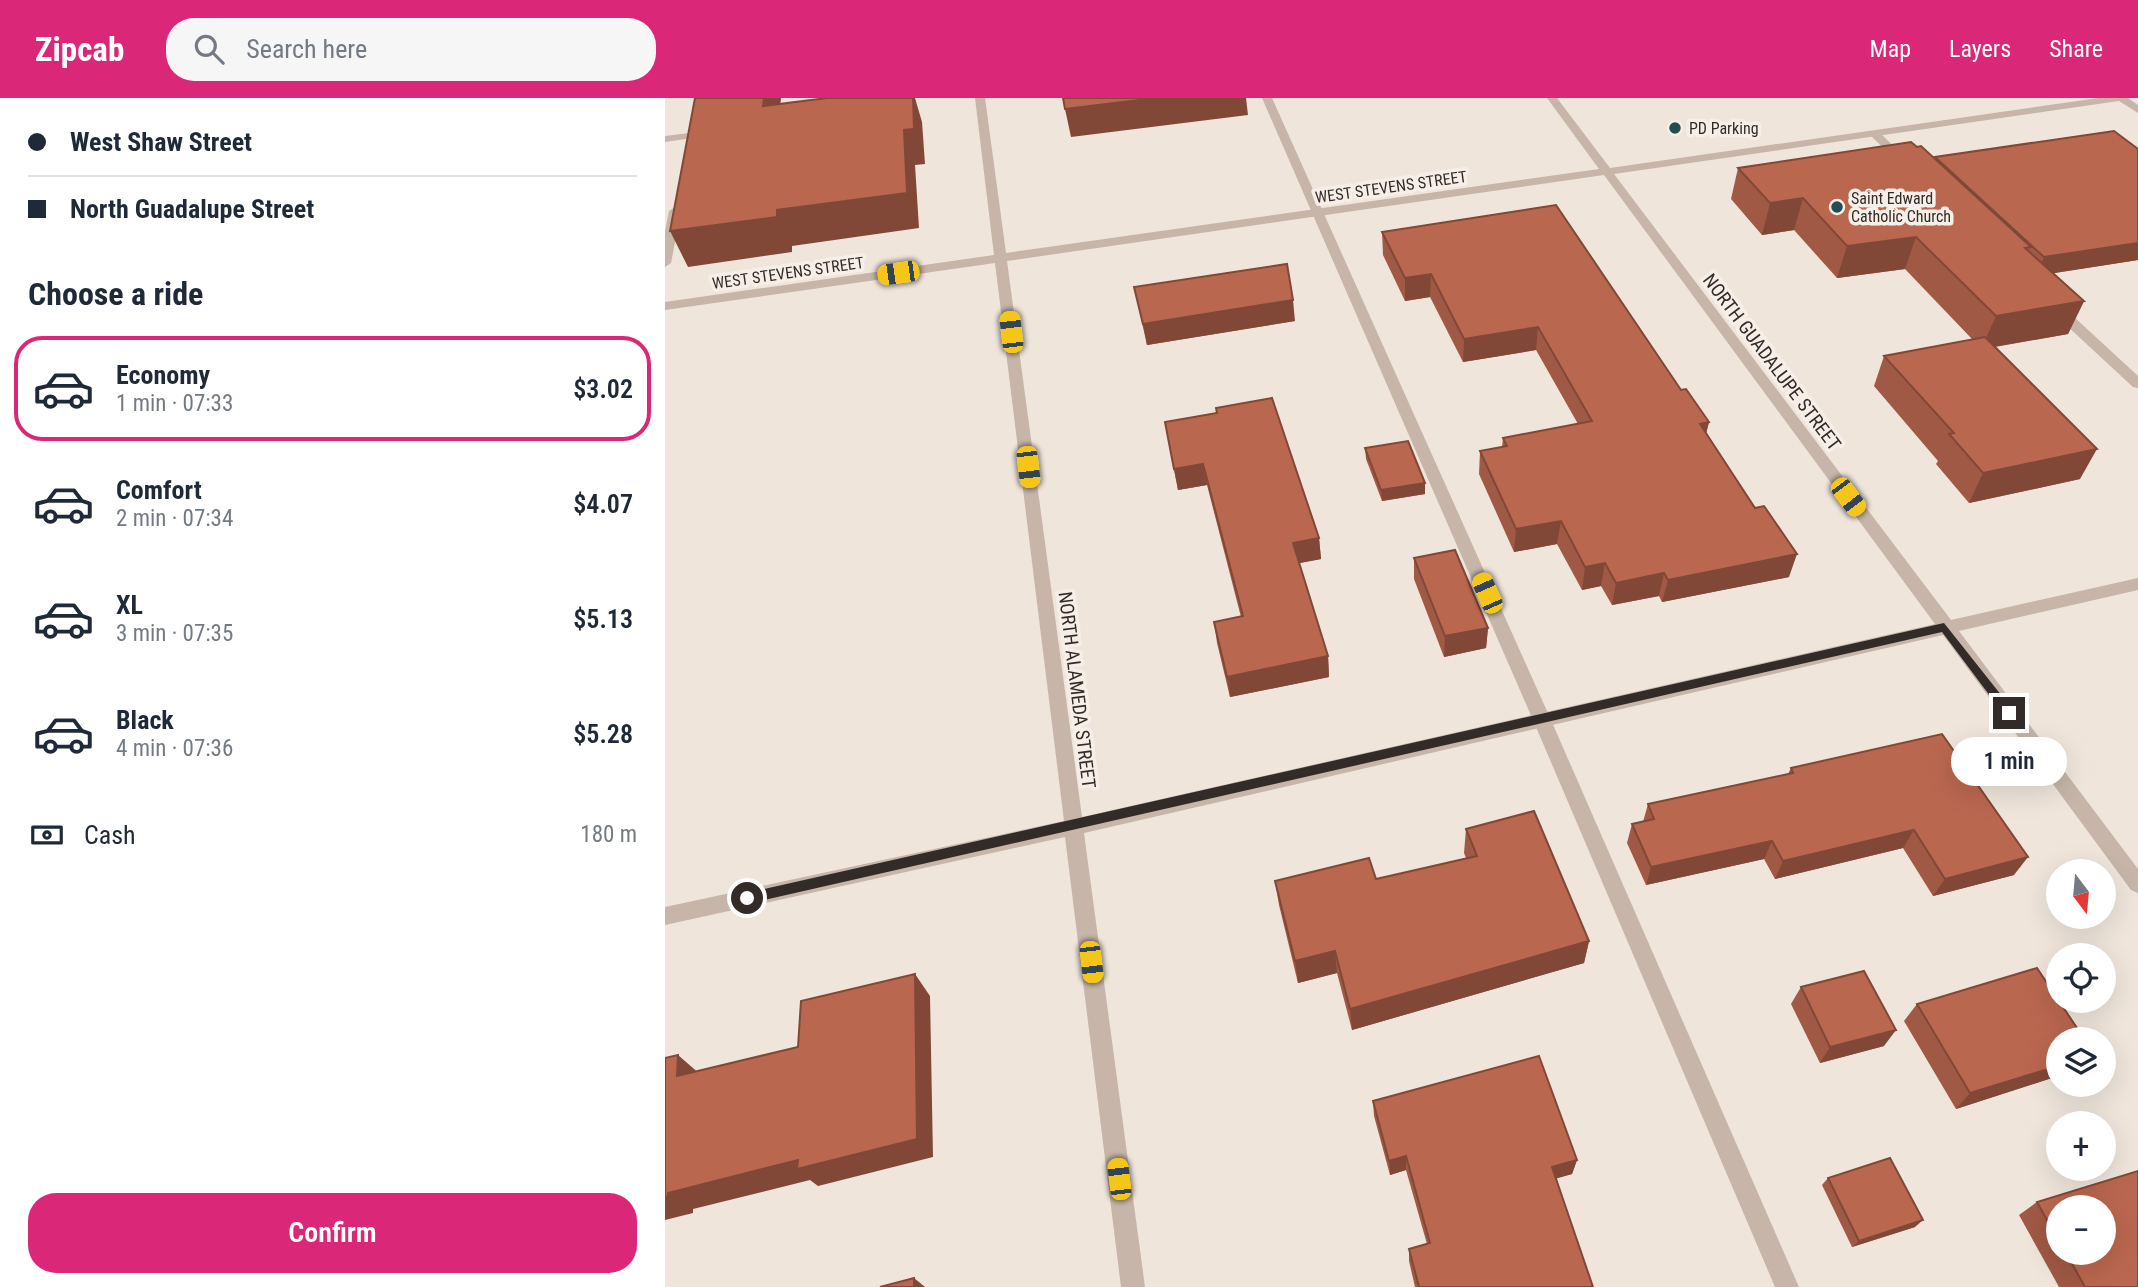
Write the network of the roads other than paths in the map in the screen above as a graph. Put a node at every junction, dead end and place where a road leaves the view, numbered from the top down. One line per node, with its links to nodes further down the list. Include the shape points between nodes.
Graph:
1 (981, 98): 13 (street, NORTH ALAMEDA STREET)
2 (1267, 98): 12 (street)
3 (1552, 98): 9 (street, NORTH GUADALUPE STREET)
4 (2121, 98): 5 (street); 6 (street, WEST STEVENS STREET)
5 (2138, 110)
6 (1875, 134): 9 (street, WEST STEVENS STREET); 10 (street)
7 (689, 136): 8 (street)
8 (665, 139)
9 (1607, 172): 12 (street, WEST STEVENS STREET); 19 (street, NORTH GUADALUPE STREET)
10 (1915, 173)
11 (677, 200): 14 (street)
12 (1320, 213): 13 (street, WEST STEVENS STREET); 20 (street)
13 (1001, 259): 16 (street, WEST STEVENS STREET); 21 (street, NORTH ALAMEDA STREET)
14 (665, 263)
15 (2043, 297): 17 (street)
16 (665, 306)
17 (2138, 384)
18 (2138, 584): 19 (street)
19 (1944, 627): 20 (street); 22 (street, NORTH GUADALUPE STREET)
20 (1542, 720): 21 (street); 25 (street)
21 (1074, 827): 23 (street); 24 (street, NORTH ALAMEDA STREET)
22 (2138, 884)
23 (665, 916)
24 (1133, 1287)
25 (1787, 1287)

